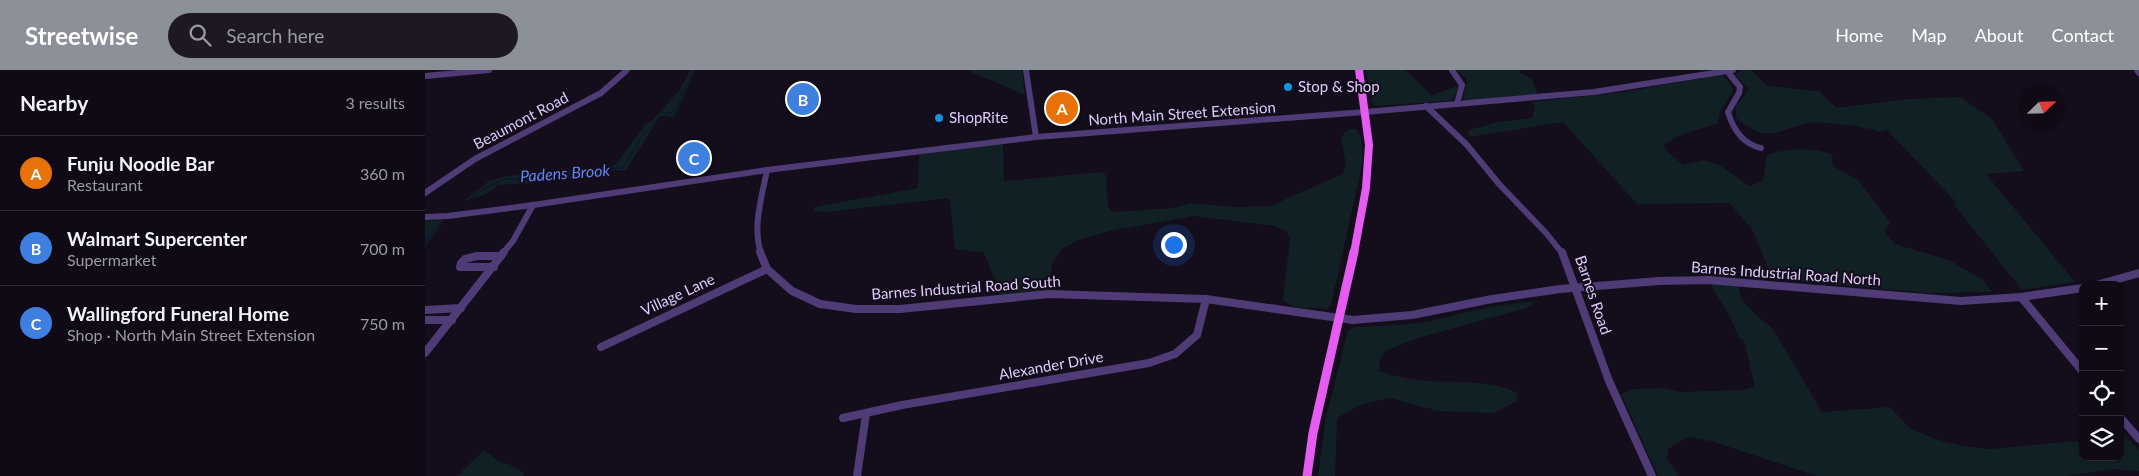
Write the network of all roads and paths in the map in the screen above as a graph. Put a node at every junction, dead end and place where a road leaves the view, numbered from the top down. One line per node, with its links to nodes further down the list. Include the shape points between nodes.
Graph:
1 (489, 70): 7 (street)
2 (627, 70): 14 (street, Beaumont Road, via 601,93 475,159)
3 (1026, 70): 11 (street)
4 (1359, 70): 10 (main road)
5 (1452, 70): 8 (street, via 1462,85)
6 (1730, 70): 8 (street, North Main Street Extension, via 1617,90); 12 (street, via 1740,86 1727,112 1730,122 1745,142)
7 (425, 76)
8 (1457, 104): 9 (street, North Main Street Extension)
9 (1426, 106): 10 (street, North Main Street Extension); 22 (street, Barnes Road, via 1459,137 1558,245)
10 (1365, 112): 11 (street, North Main Street Extension); 28 (main road, via 1369,145 1366,188)
11 (1036, 137): 13 (street, North Main Street Extension)
12 (1761, 148)
13 (767, 170): 15 (street, North Main Street Extension); 19 (street, Barnes Industrial Road South, via 757,226 758,244)
14 (425, 193)
15 (533, 205): 16 (street, North Main Street Extension); 17 (street, via 519,234)
16 (425, 217)
17 (501, 256): 18 (street); 18 (street, via 472,257 460,264 463,268)
18 (494, 267): 26 (street)
19 (767, 269): 25 (street, Barnes Industrial Road South, via 792,291 820,304 856,309 1049,294); 31 (street, Village Lane)
20 (2139, 273): 21 (street)
21 (2110, 281)
22 (1577, 288): 24 (street, Barnes Industrial Road North, via 1709,280 1939,300); 28 (street, Barnes Industrial Road North, via 1513,296 1391,319); 40 (street, Barnes Road, via 1606,375)
23 (2079, 289): 24 (street, Barnes Industrial Road North)
24 (2021, 297): 33 (street)
25 (1206, 299): 28 (street, Barnes Industrial Road South); 34 (street, Alexander Drive, via 1197,335 1175,354 1149,363 901,405)
26 (461, 308): 27 (street); 30 (street)
27 (425, 310)
28 (1339, 318): 39 (main road, via 1313,433)
29 (425, 320): 30 (street)
30 (452, 320): 32 (street)
31 (601, 347)
32 (425, 353)
33 (2082, 371)
34 (866, 414): 35 (street, Alexander Drive); 38 (street)
35 (843, 418)
36 (2124, 422): 37 (street)
37 (2139, 439)
38 (857, 476)
39 (1307, 476)
40 (1652, 476)

